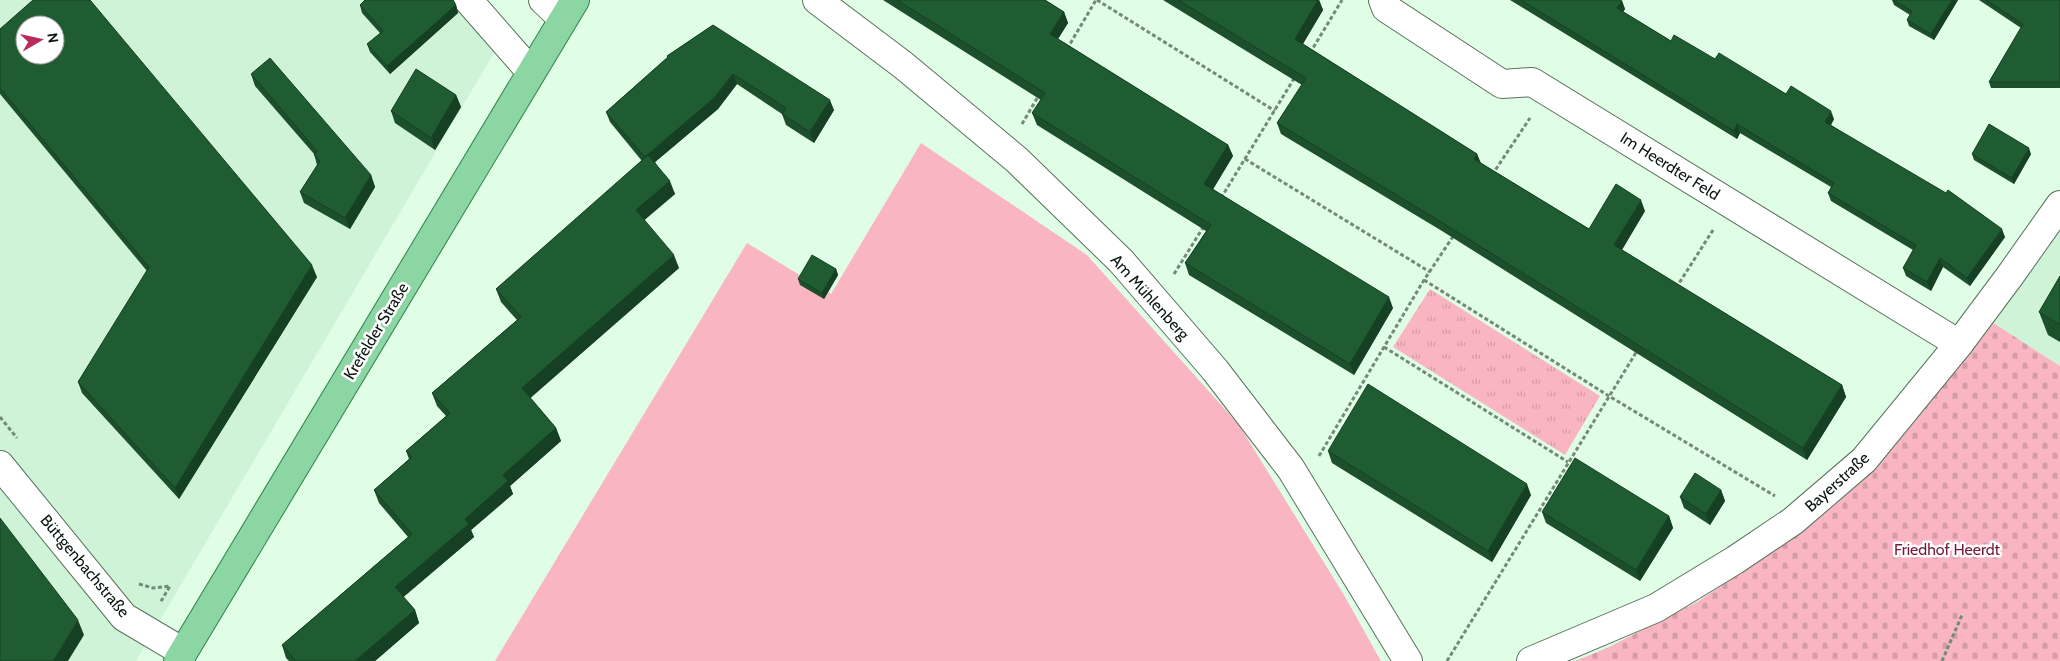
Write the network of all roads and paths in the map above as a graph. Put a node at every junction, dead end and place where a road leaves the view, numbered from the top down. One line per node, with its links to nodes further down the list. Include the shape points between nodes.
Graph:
1 (468, 0): 10 (street)
2 (543, 0): 7 (street)
3 (817, 0): 15 (street, Am Mühlenberg)
4 (1096, 0): 8 (path); 14 (path)
5 (1342, 0): 9 (path)
6 (1383, 0): 13 (street, Im Heerdter Feld, via 1386,8 1502,84 1532,82)
7 (569, 9): 10 (main road, Krefelder Straße)
8 (1066, 50)
9 (1306, 60)
10 (531, 72): 36 (main road, Krefelder Straße)
11 (1296, 76): 14 (path)
12 (1042, 91): 15 (path)
13 (1547, 91): 17 (path); 19 (street, Im Heerdter Feld)
14 (1275, 110): 16 (path)
15 (1006, 152): 26 (street, Am Mühlenberg, via 1121,261)
16 (1245, 159): 18 (path); 23 (path)
17 (1490, 179)
18 (1219, 201)
19 (1730, 203): 25 (path); 27 (street, Im Heerdter Feld)
20 (2060, 205): 27 (street, Bayerstraße)
21 (1209, 218): 26 (path)
22 (1457, 230): 23 (path)
23 (1430, 272): 24 (path)
24 (1424, 280): 28 (path); 30 (path)
25 (1674, 293)
26 (1156, 303): 33 (street, Am Mühlenberg, via 1215,370)
27 (1959, 344): 34 (street, Bayerstraße, via 1864,460)
28 (1384, 347): 31 (path); 33 (path)
29 (1639, 348): 30 (path)
30 (1609, 396): 31 (path); 34 (path)
31 (1568, 462): 38 (path)
32 (0, 465): 36 (street, Büttgenbachstraße, via 124,617)
33 (1301, 486): 37 (street, Am Mühlenberg)
34 (1803, 513): 39 (street, Bayerstraße, via 1736,560 1656,608)
35 (1962, 615): 40 (path)
36 (180, 656)
37 (1408, 661)
38 (1447, 661)
39 (1531, 661)
40 (1942, 661)

